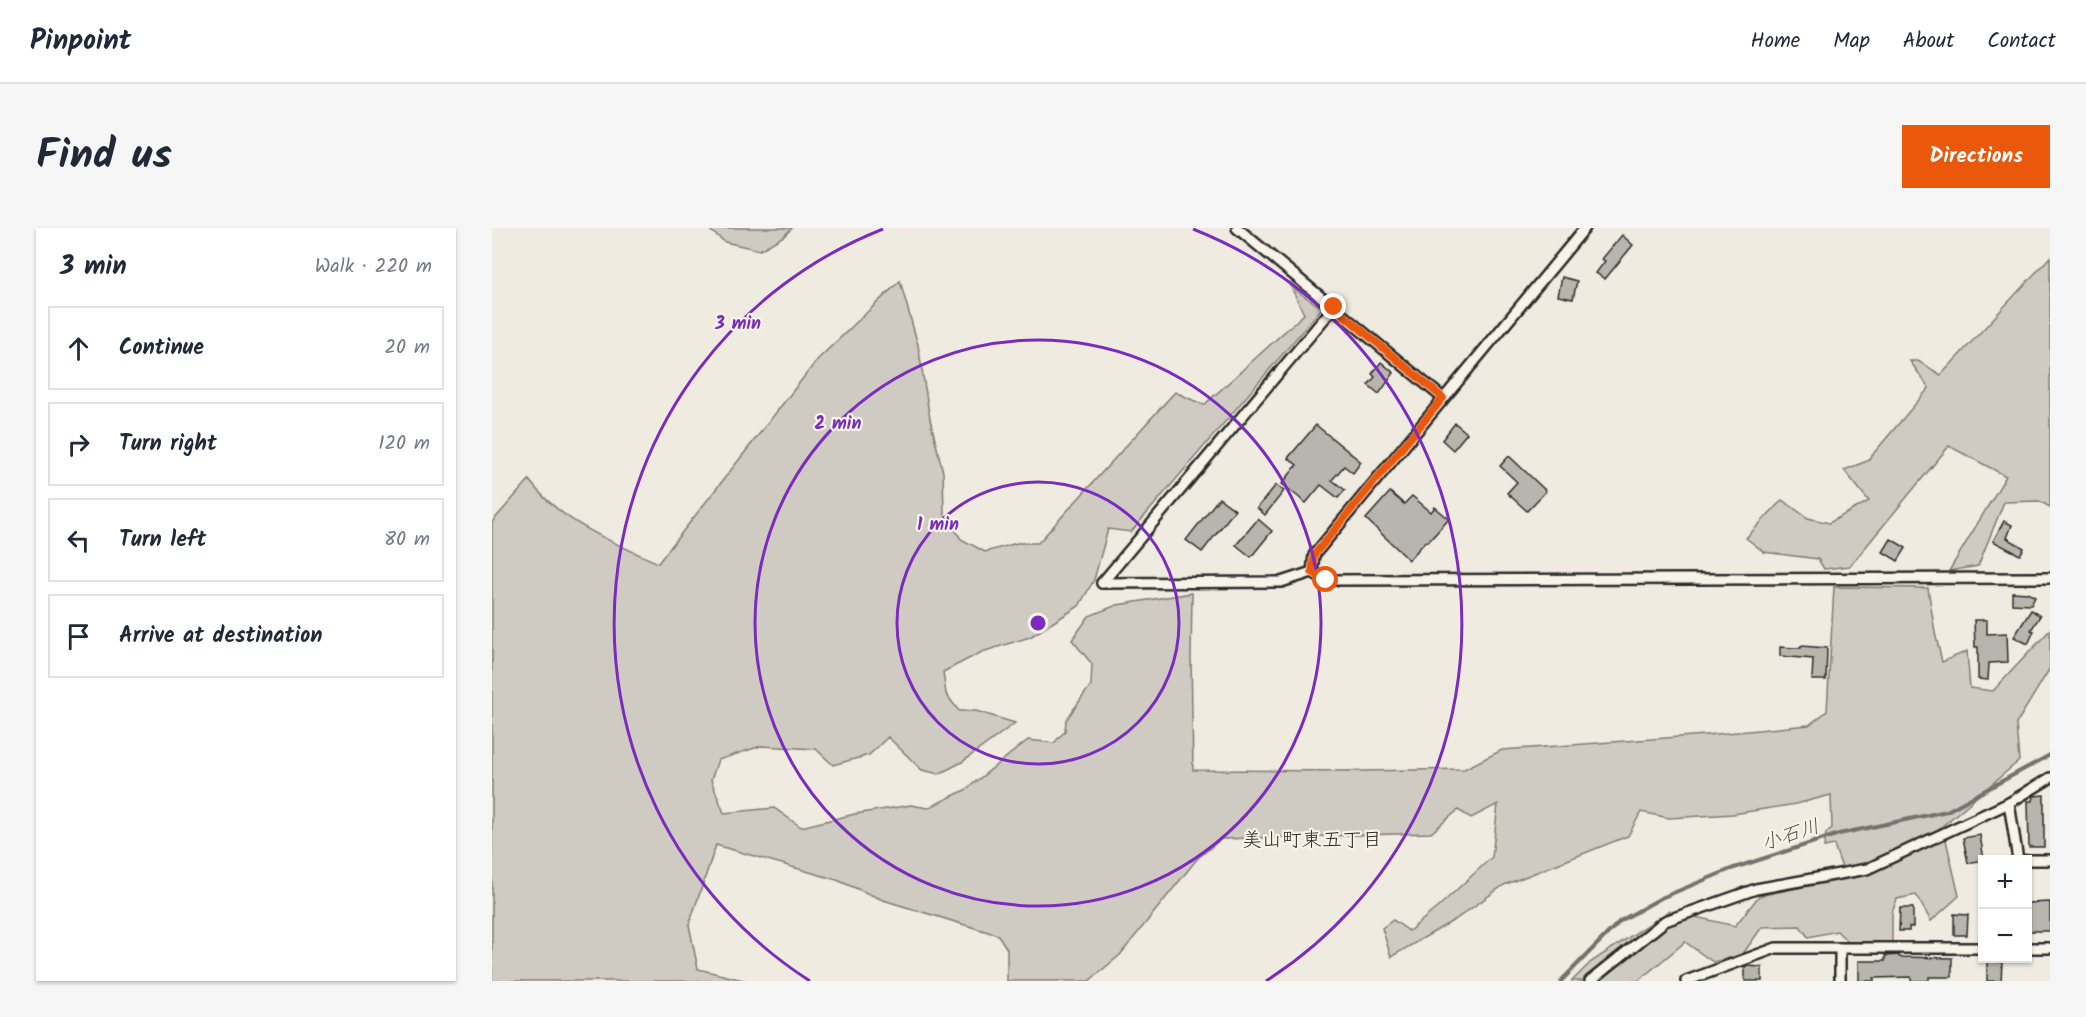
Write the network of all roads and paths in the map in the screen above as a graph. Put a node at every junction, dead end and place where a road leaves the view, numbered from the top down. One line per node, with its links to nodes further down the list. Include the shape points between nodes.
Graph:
1 (1237, 228): 3 (street)
2 (1586, 228): 4 (street)
3 (1334, 307): 4 (street); 5 (street, via 1102,583 1281,582)
4 (1443, 398): 5 (street, via 1314,555)
5 (1312, 572): 6 (street, via 1326,580)
6 (2050, 578)
7 (2050, 778): 8 (street)
8 (2009, 802): 9 (street); 16 (street, via 1867,869 1756,889 1665,921)
9 (2017, 855)
10 (2032, 860): 11 (street)
11 (2050, 860)
12 (1840, 948): 13 (street); 17 (street, via 1776,948); 18 (street)
13 (1978, 948)
14 (2032, 948): 15 (street)
15 (2050, 948)
16 (1590, 981)
17 (1686, 981)
18 (1840, 981)

